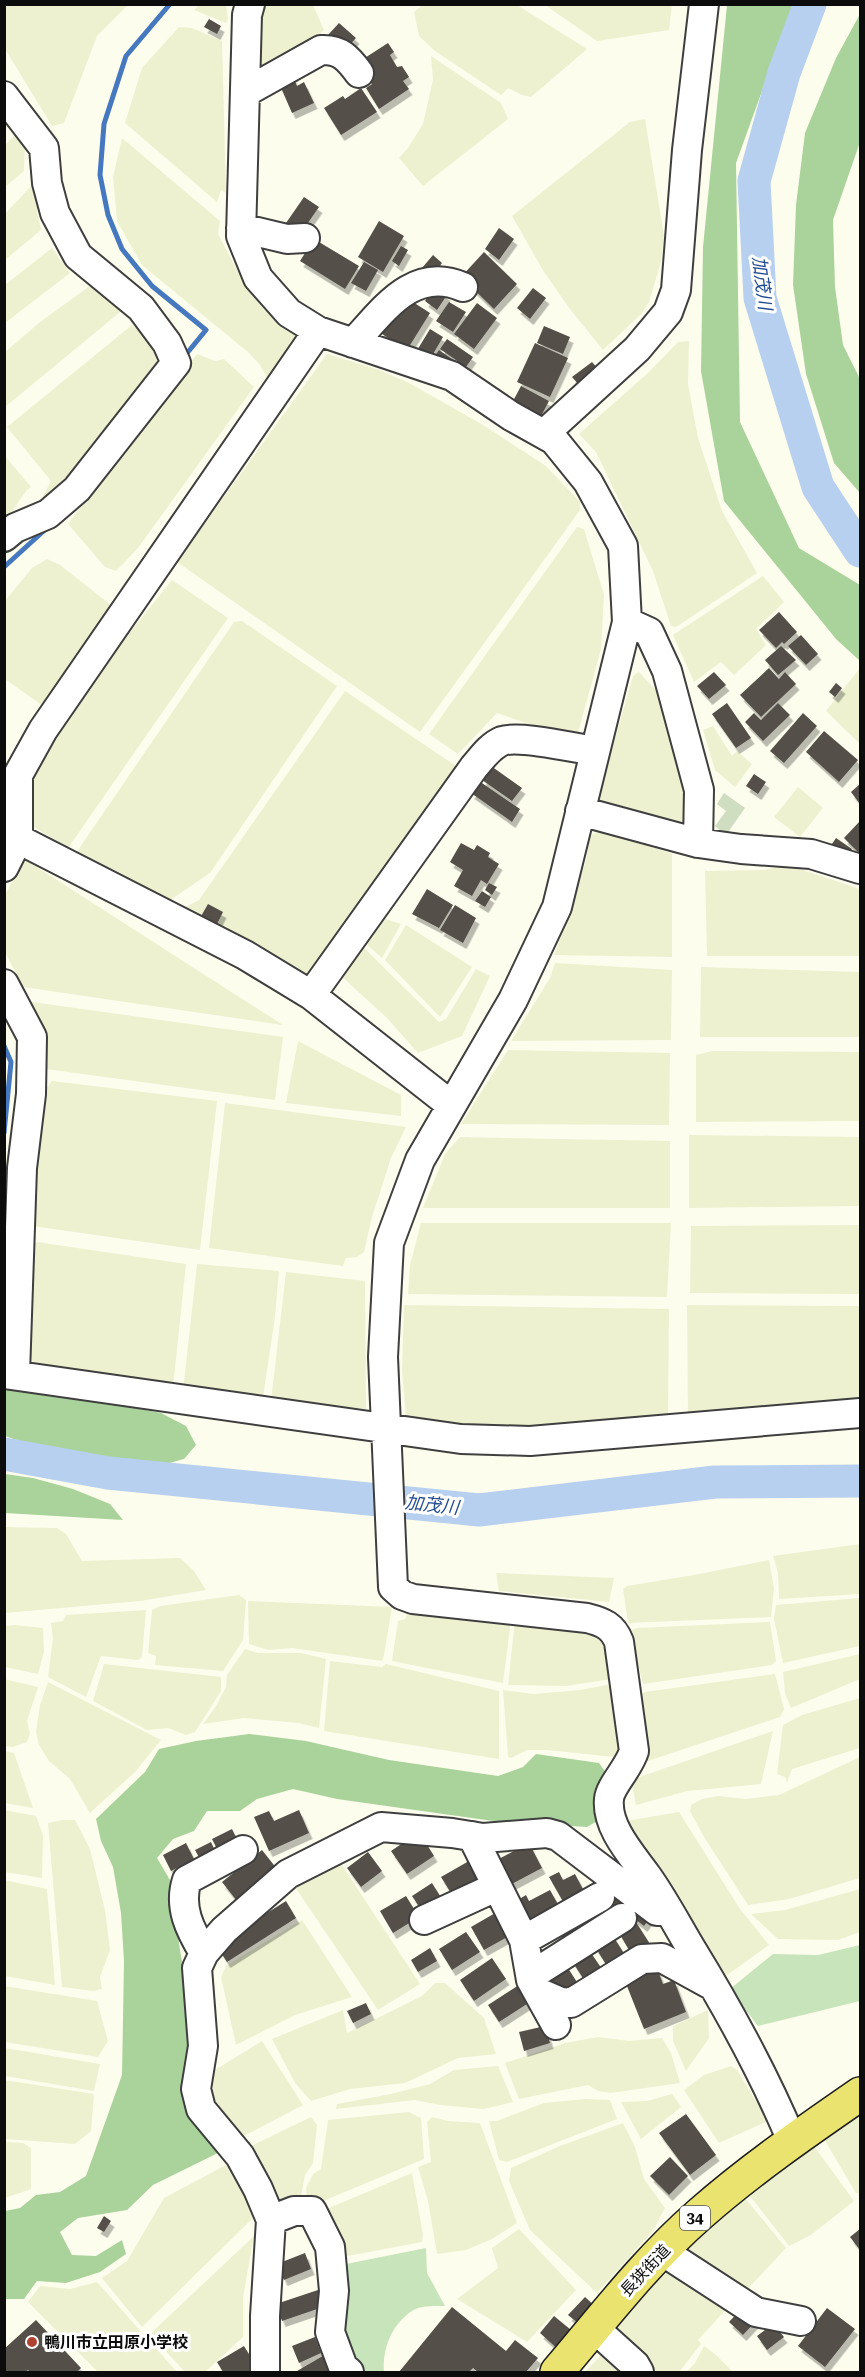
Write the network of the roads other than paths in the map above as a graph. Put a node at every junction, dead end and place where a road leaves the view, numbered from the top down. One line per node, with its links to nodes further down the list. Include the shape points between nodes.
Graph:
1 (250, 4): 4 (street)
2 (704, 4): 11 (street, via 676,290 668,312 637,349)
3 (359, 73): 4 (street, via 347,57 334,49 321,50)
4 (246, 92): 6 (street)
5 (4, 96): 12 (street, via 44,148 55,213 78,256 141,308 167,343 176,363 77,489 48,514)
6 (241, 228): 7 (street, via 287,239); 9 (street, via 240,236 258,278 289,313)
7 (306, 238)
8 (463, 287): 10 (street, via 449,281 423,283 403,290)
9 (318, 331): 10 (street); 16 (street, via 43,730 18,775)
10 (353, 343): 11 (street, via 452,376)
11 (544, 435): 13 (street, via 554,440 588,482 623,546)
12 (4, 537)
13 (627, 622): 14 (street); 17 (street, via 650,632 667,670 699,790)
14 (595, 751): 15 (street); 21 (street, via 518,740 502,741 491,748)
15 (580, 811): 17 (street); 22 (street, via 557,907 513,1000)
16 (18, 839): 18 (street); 21 (street, via 245,955)
17 (698, 843): 19 (street, via 811,854)
18 (4, 867)
19 (861, 869)
20 (4, 984): 23 (street, via 32,1037)
21 (311, 995): 22 (street)
22 (451, 1105): 25 (street, via 420,1160 389,1244 383,1357)
23 (10, 1374): 25 (street)
24 (861, 1413): 25 (street, via 530,1441 461,1439)
25 (387, 1429): 30 (street, via 393,1587 402,1595 587,1618 602,1621 615,1631 634,1751 609,1798 611,1820)
26 (472, 1836): 28 (street); 30 (street, via 558,1836 657,1911); 34 (street, via 381,1827 288,1874 224,1930)
27 (243, 1850): 34 (street, via 187,1880 183,1891 185,1919)
28 (496, 1887): 32 (street); 33 (street)
29 (600, 1897): 33 (street)
30 (671, 1912): 36 (street)
31 (622, 1918): 35 (street, via 543,1968)
32 (424, 1920)
33 (524, 1940): 35 (street)
34 (204, 1953): 40 (street, via 197,1968 203,2046 196,2089 201,2109 240,2156)
35 (534, 1982): 36 (street, via 561,2002 571,2003 642,1959 662,1958); 37 (street)
36 (715, 1987): 39 (street, via 759,2067)
37 (556, 2025)
38 (861, 2094): 39 (main road, 長狭街道 / 34)
39 (792, 2141): 41 (main road, 長狭街道 / 34, via 700,2214)
40 (271, 2220): 44 (street); 45 (street, via 294,2211 312,2211 324,2234 330,2247 334,2290 330,2332)
41 (662, 2251): 42 (street, via 756,2312); 43 (main road, 長狭街道 / 34)
42 (801, 2321)
43 (594, 2328): 46 (main road, 長狭街道 / 34); 47 (street)
44 (265, 2373)
45 (349, 2373)
46 (557, 2373)
47 (639, 2373)

